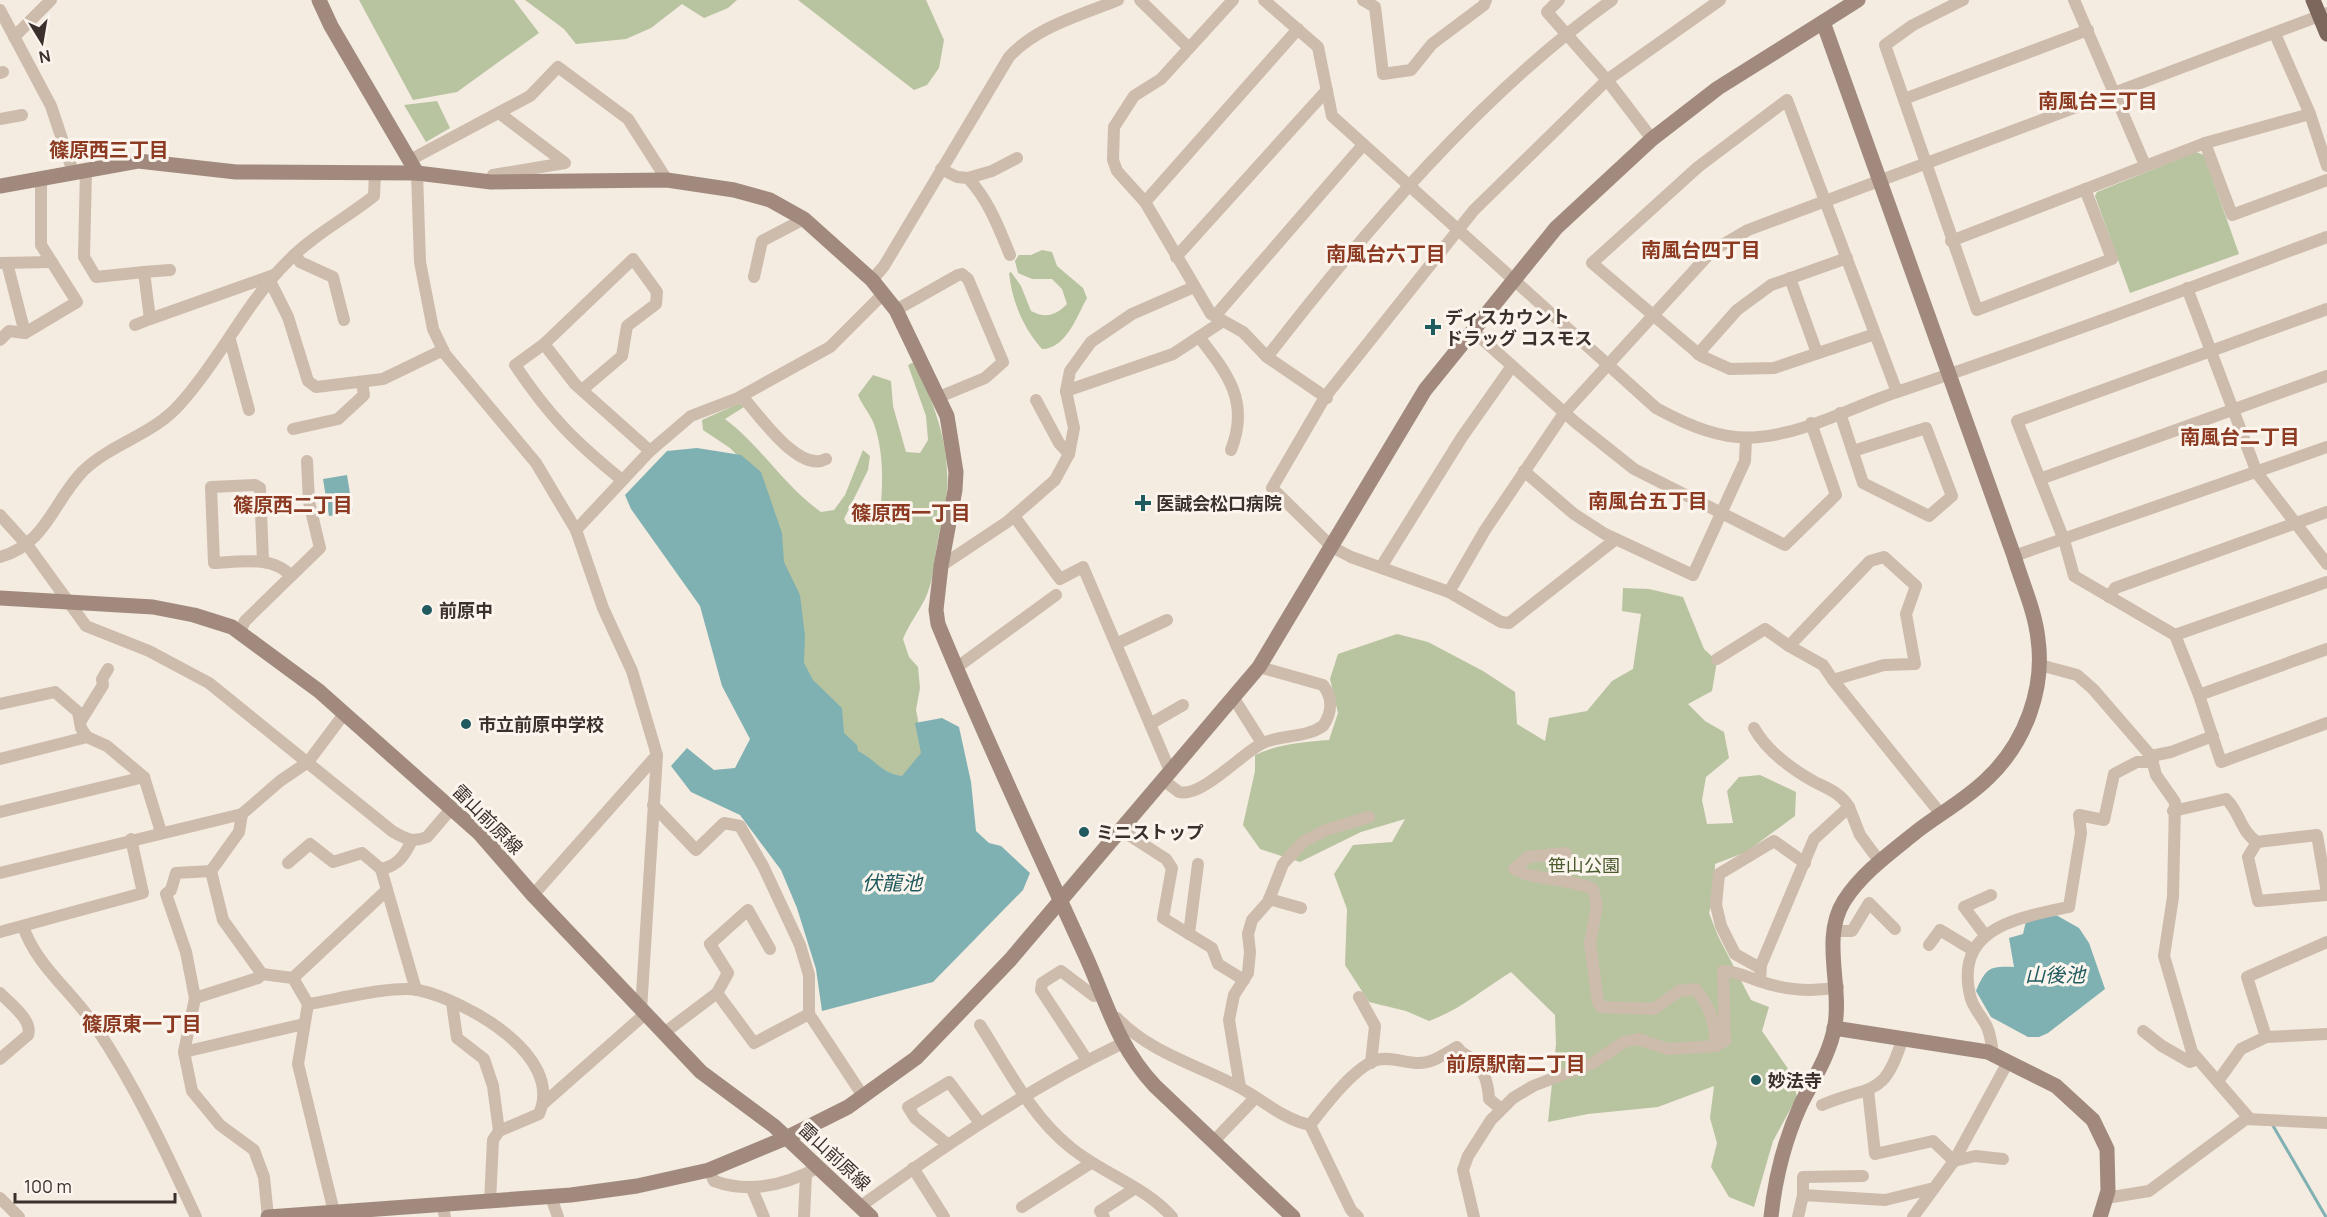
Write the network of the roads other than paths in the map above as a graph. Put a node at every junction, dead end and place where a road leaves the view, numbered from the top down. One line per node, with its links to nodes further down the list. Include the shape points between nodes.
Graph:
1 (51, 0): 24 (street)
2 (319, 0): 41 (street)
3 (1118, 0): 42 (street, via 1020,45)
4 (1140, 0): 25 (street)
5 (1233, 0): 25 (street)
6 (1264, 0): 19 (street)
7 (1363, 0): 8 (street, via 1375,8 1383,74 1411,70 1432,44)
8 (1486, 0)
9 (1559, 0): 21 (street, via 1546,12)
10 (1612, 0): 21 (street)
11 (1720, 0): 26 (street)
12 (1858, 0): 18 (street)
13 (1963, 0): 29 (street, via 1913,25 1885,45)
14 (2074, 0): 20 (street)
15 (2313, 0): 17 (main road)
16 (0, 10): 24 (street)
17 (2323, 14): 22 (street); 23 (main road)
18 (1823, 22): 34 (street, via 1718,88); 46 (street)
19 (1298, 29): 27 (street, via 1318,46); 55 (street)
20 (2088, 30): 28 (street); 29 (street)
21 (1564, 34): 26 (street); 52 (street)
22 (2275, 34): 28 (street); 31 (street)
23 (2327, 34)
24 (14, 37): 43 (street)
25 (1189, 48): 55 (street, via 1161,79 1134,96 1114,128 1113,160 1117,171)
26 (1607, 80): 34 (street); 57 (street)
27 (1327, 90): 36 (street, via 1332,116); 62 (street)
28 (2116, 94): 38 (street); 39 (street)
29 (1904, 99): 38 (street)
30 (499, 113): 41 (street); 48 (street, via 530,96 558,68 628,119); 50 (street, via 565,163 493,175)
31 (2310, 114): 35 (street); 40 (street)
32 (22, 115): 33 (street)
33 (0, 119)
34 (1652, 139): 72 (street, via 1556,228)
35 (2205, 143): 39 (street); 49 (street, via 2232,214)
36 (1363, 145): 52 (street); 80 (street)
37 (1017, 158): 45 (street)
38 (1926, 164): 46 (street); 59 (street)
39 (2145, 165): 53 (street)
40 (2327, 166)
41 (413, 167): 44 (street); 50 (street); 90 (street, via 425,299)
42 (941, 169): 45 (street); 71 (street)
43 (80, 171): 44 (street, via 138,161 236,172); 47 (street); 67 (street, via 84,257 96,277)
44 (375, 174): 60 (street, via 374,196 317,234)
45 (968, 178): 61 (street, via 987,201)
46 (1879, 179): 54 (street); 97 (street)
47 (41, 180): 51 (street); 64 (street, via 41,245)
48 (667, 180): 50 (street); 56 (street, via 734,189 770,200)
49 (2327, 180)
50 (491, 182)
51 (0, 186)
52 (1409, 187): 57 (street); 94 (street)
53 (2085, 189): 59 (street); 59 (street, via 2112,259 1977,310)
54 (1826, 201): 63 (street); 78 (street, via 1748,230 1712,251); 78 (street, via 1787,100 1698,167 1592,263)
55 (1145, 202): 62 (street)
56 (804, 219): 68 (street, via 762,242); 71 (street)
57 (1457, 230): 72 (street); 105 (street)
58 (2327, 237): 74 (street)
59 (1951, 241)
60 (295, 254): 69 (street); 81 (street, via 300,262 333,277)
61 (1010, 255)
62 (1176, 257): 73 (street)
63 (1847, 258): 70 (street); 85 (street)
64 (52, 262): 65 (street); 84 (street, via 77,302)
65 (3, 263): 84 (street)
66 (170, 270): 67 (street)
67 (144, 272): 79 (street)
68 (754, 277)
69 (273, 278): 79 (street); 86 (street); 99 (street, via 308,381 316,387)
70 (1791, 278): 92 (street); 93 (street, via 1771,285 1737,310)
71 (872, 280): 75 (street)
72 (1511, 280): 83 (street); 95 (street)
73 (1194, 287): 80 (street); 101 (street, via 1132,314 1091,342 1070,371)
74 (2187, 288): 91 (street); 97 (street)
75 (883, 294): 77 (street); 103 (street, via 830,347)
76 (2327, 309): 91 (street)
77 (896, 310): 104 (street); 104 (street, via 958,275 968,279 1003,362 985,378)
78 (1652, 315): 93 (street); 95 (street)
79 (150, 319): 82 (street)
80 (1219, 319): 87 (street); 94 (street, via 1242,333)
81 (344, 321)
82 (135, 325)
83 (1472, 330): 96 (street); 134 (street, via 1425,390)
84 (26, 333): 88 (street, via 9,332)
85 (1875, 334): 92 (street); 102 (street)
86 (232, 336): 107 (street); 133 (street, via 165,419 84,470)
87 (1199, 337): 101 (street, via 1173,354); 115 (street, via 1233,387 1239,427)
88 (0, 340)
89 (543, 344): 100 (street); 100 (street, via 633,259 657,292 656,304 627,326 622,356); 124 (street, via 515,365 540,403 572,439)
90 (443, 350): 99 (street, via 383,379); 130 (street, via 536,463)
91 (2211, 352): 108 (street); 123 (street, via 2017,421)
92 (1817, 353): 93 (street, via 1774,368 1730,369)
93 (1698, 354)
94 (1267, 357): 105 (street)
95 (1609, 363): 109 (street); 113 (street, via 1656,408 1732,438)
96 (1512, 366): 109 (street); 140 (street, via 1462,437)
97 (1948, 376): 102 (street); 135 (street)
98 (2327, 376): 108 (street)
99 (363, 382): 112 (street, via 364,395 338,419)
100 (582, 390): 116 (street)
101 (1066, 391): 118 (street, via 1074,428)
102 (1897, 392): 110 (street)
103 (742, 396): 116 (street, via 691,417); 119 (street, via 790,450 806,461)
104 (939, 397): 139 (street, via 947,416 956,471)
105 (1326, 397): 134 (street, via 1272,488)
106 (1036, 400): 118 (street)
107 (251, 404)
108 (2233, 410): 122 (street); 123 (street)
109 (1564, 413): 121 (street); 126 (street, via 1634,469)
110 (1840, 413): 111 (street); 117 (street)
111 (1812, 423): 113 (street, via 1760,438); 126 (street, via 1836,495 1785,545)
112 (293, 429)
113 (1746, 438): 126 (street, via 1745,461)
114 (2327, 447): 122 (street)
115 (1231, 450)
116 (650, 451): 124 (street)
117 (1853, 451): 117 (street, via 1926,428 1952,496 1929,516 1863,483)
118 (1069, 454): 128 (street, via 1055,480)
119 (826, 459)
120 (307, 461): 141 (street, via 309,502 320,548)
121 (1524, 471): 131 (street, via 1574,514); 143 (street)
122 (2257, 473): 129 (street); 132 (street)
123 (2040, 479): 132 (street)
124 (622, 480): 130 (street)
125 (2327, 512): 129 (street)
126 (1722, 514): 131 (street, via 1692,574)
127 (0, 515): 133 (street)
128 (1014, 516): 139 (street); 151 (street, via 1060,579 1083,567)
129 (2294, 524): 138 (street); 145 (street, via 2115,588)
130 (576, 530): 172 (street, via 603,608 632,671)
131 (1616, 539): 143 (street, via 1509,623)
132 (2064, 540): 135 (street); 145 (street, via 2074,576)
133 (28, 546): 136 (street); 147 (street)
134 (1332, 547): 140 (street); 156 (street)
135 (2014, 556): 155 (street, via 2038,637)
136 (0, 557)
137 (263, 561): 137 (street, via 214,563 211,487 260,488); 141 (street)
138 (2327, 564)
139 (941, 566): 157 (street, via 938,624)
140 (1381, 567): 143 (street)
141 (291, 576): 149 (street, via 245,621)
142 (2327, 582): 150 (street)
143 (1449, 592)
144 (1056, 595): 157 (street)
145 (2109, 597): 150 (street)
146 (0, 598): 147 (street, 雷山前原線)
147 (65, 600): 149 (street, 雷山前原線, via 153,607 194,615); 175 (street, via 86,626 150,651 209,683)
148 (1167, 620): 151 (street)
149 (239, 633): 164 (street, 雷山前原線)
150 (2175, 635): 160 (street)
151 (1116, 644): 166 (street)
152 (1789, 646): 154 (street, via 1765,629); 159 (street, via 1823,665); 159 (street, via 1870,561 1884,557 1916,586 1906,614 1915,664 1884,665)
153 (2327, 649): 160 (street)
154 (1718, 659)
155 (2040, 665): 174 (street, via 2077,675); 183 (street, via 2031,714 2016,745 1988,779)
156 (1259, 667): 161 (street); 171 (street, via 1323,685 1331,705 1328,718 1319,729)
157 (956, 668): 204 (street)
158 (108, 669): 165 (street, via 103,685)
159 (1833, 680): 183 (street)
160 (2199, 695): 169 (street)
161 (1233, 697): 171 (street); 176 (street)
162 (0, 704): 165 (street, via 55,692 78,712)
163 (1183, 705): 166 (street)
164 (344, 714): 175 (street); 180 (street, 雷山前原線)
165 (80, 722): 170 (street)
166 (1150, 723): 176 (street)
167 (2327, 723): 169 (street, via 2221,762)
168 (1755, 728): 179 (street, via 1764,745 1811,780 1842,795)
169 (2213, 736): 174 (street)
170 (87, 737): 173 (street); 177 (street, via 107,746)
171 (1262, 743): 176 (street, via 1194,791 1179,792)
172 (657, 754): 178 (street); 201 (street)
173 (0, 759)
174 (2152, 759): 181 (street, via 2156,775 2175,802); 211 (street, via 2114,774 2104,820 2079,815 2081,833 2069,907 2030,915)
175 (308, 762): 184 (street); 189 (street, via 371,816)
176 (1166, 776): 186 (street)
177 (144, 777): 182 (street); 187 (street)
178 (653, 805): 230 (street); 231 (street, via 696,850 724,823 740,825 800,945 808,975)
179 (1849, 807): 192 (street, via 1814,839); 193 (street, via 1860,835)
180 (451, 809): 189 (street, via 427,837); 201 (street, 雷山前原線, via 480,834)
181 (2173, 811): 190 (street, via 2226,799 2234,805 2236,818 2249,837); 246 (street, via 2173,897 2164,956 2179,1015)
182 (0, 812)
183 (1940, 813): 193 (street)
184 (242, 814): 187 (street); 197 (street, via 239,832)
185 (1369, 817): 203 (street, via 1326,830 1303,842 1283,864)
186 (1121, 830): 204 (street); 210 (street, via 1166,859 1172,868 1163,918)
187 (161, 832): 188 (street)
188 (131, 839): 198 (street); 206 (street, via 142,893)
189 (412, 840): 196 (street, via 393,867)
190 (2257, 842): 200 (street, via 2317,835); 200 (street, via 2248,857 2258,901)
191 (1566, 853): 242 (street, via 1528,857 1514,869 1536,878 1564,879 1593,889 1598,906 1590,943 1601,1007 1654,1009 1679,991 1695,989 1708,1004)
192 (1805, 862): 216 (street); 216 (street, via 1774,841 1719,874 1716,905 1721,926 1735,954)
193 (1880, 862): 208 (street, via 1855,884 1842,904)
194 (288, 863): 196 (street, via 309,844 333,862 362,853)
195 (1198, 864): 210 (street)
196 (381, 869): 199 (street)
197 (211, 871): 217 (street, via 223,920); 227 (street, via 176,873 166,894 186,952)
198 (0, 873)
199 (387, 890): 218 (street); 222 (street)
200 (2327, 894)
201 (533, 895): 230 (street, 雷山前原線)
202 (1991, 895): 211 (street, via 1964,907)
203 (1269, 899): 205 (street); 219 (street, via 1252,920 1248,934 1249,966)
204 (1059, 902): 224 (street); 253 (street, via 1010,960 916,1058)
205 (1301, 908)
206 (23, 926): 209 (street); 287 (street, via 29,943 94,1024 164,1148)
207 (1895, 929): 208 (street, via 1869,903 1852,931)
208 (1834, 931): 221 (street, via 1832,951)
209 (0, 932)
210 (1189, 934): 219 (street, via 1212,948 1218,964)
211 (1986, 935): 215 (street)
212 (2327, 942): 239 (street, via 2247,977)
213 (1929, 945): 215 (street, via 1940,930)
214 (770, 949): 223 (street, via 748,910 710,944 728,973)
215 (1972, 950): 244 (street, via 1968,966 1971,1000 1988,1028)
216 (1760, 968): 220 (street)
217 (262, 974): 218 (street); 227 (street)
218 (293, 978): 229 (street)
219 (1244, 980): 251 (street, via 1234,995 1230,1020)
220 (1760, 981): 221 (street, via 1813,992); 242 (street, via 1723,970 1727,1020 1725,1041)
221 (1838, 987): 235 (street)
222 (416, 990): 228 (street); 229 (street)
223 (717, 993): 231 (street, via 754,1043); 237 (street)
224 (1101, 994): 232 (street); 247 (street, via 1094,996 1061,971 1042,983 1041,990)
225 (1, 997): 245 (street, via 27,1022 30,1030)
226 (1359, 997): 249 (street, via 1375,1026)
227 (195, 998): 243 (street)
228 (452, 1003): 256 (street, via 507,1032 527,1053 539,1078); 263 (street, via 457,1038 484,1059 493,1086)
229 (308, 1004): 233 (street)
230 (643, 1012): 237 (street, 雷山前原線); 256 (street)
231 (809, 1014): 253 (street)
232 (1112, 1020): 241 (street); 251 (street, via 1117,1018 1148,1044)
233 (304, 1024): 243 (street); 285 (street, via 298,1064)
234 (980, 1025): 254 (street)
235 (1834, 1028): 240 (street); 298 (street, via 1829,1050 1800,1106 1784,1151 1774,1185)
236 (2143, 1030): 246 (street, via 2190,1062)
237 (664, 1033): 264 (street, 雷山前原線, via 701,1072)
238 (2327, 1034): 239 (street)
239 (2266, 1036): 250 (street, via 2241,1049)
240 (1902, 1040): 244 (street); 252 (street, via 1892,1071)
241 (1122, 1044): 247 (street); 265 (street, via 1138,1068)
242 (1716, 1046): 258 (street, via 1668,1049 1638,1039 1624,1042 1593,1063 1533,1086)
243 (183, 1052): 288 (street, via 192,1091 220,1125 254,1150 264,1178)
244 (1993, 1055): 248 (street)
245 (0, 1059)
246 (2198, 1059): 250 (street)
247 (1087, 1060): 254 (street)
248 (2008, 1062): 268 (street); 280 (street, via 2056,1086 2092,1120 2108,1149)
249 (1371, 1063): 258 (street, via 1393,1059 1420,1063 1457,1047 1488,1081 1489,1099); 262 (street)
250 (2218, 1081): 259 (street)
251 (1240, 1087): 255 (street)
252 (1868, 1090): 257 (street); 268 (street, via 1875,1154 1933,1141)
253 (863, 1096): 264 (street)
254 (1026, 1096): 260 (street); 269 (street, via 1045,1125)
255 (1256, 1098): 262 (street); 265 (street)
256 (544, 1103): 263 (street, via 539,1114)
257 (1822, 1105)
258 (1500, 1108): 297 (street, via 1479,1137 1464,1170)
259 (2249, 1118): 261 (street); 280 (street, via 2149,1191)
260 (980, 1123): 266 (street); 266 (street, via 949,1082 908,1107 915,1118)
261 (2327, 1123)
262 (1310, 1125): 296 (street)
263 (499, 1131): 281 (street, via 494,1140)
264 (786, 1138): 271 (street); 272 (street, 雷山前原線)
265 (1213, 1142): 295 (street)
266 (947, 1144): 270 (street)
267 (2003, 1159): 268 (street, via 1975,1156)
268 (1954, 1161): 275 (street)
269 (1091, 1163): 274 (street); 282 (street)
270 (913, 1168): 284 (street); 292 (street)
271 (709, 1170): 276 (street, via 714,1181); 278 (street, via 637,1186)
272 (812, 1171): 276 (street); 284 (street, 雷山前原線); 291 (street)
273 (1863, 1176): 277 (street, via 1803,1177)
274 (1134, 1188): 293 (street, via 1100,1211); 294 (street, via 1162,1205)
275 (1934, 1188): 277 (street, via 1885,1200); 300 (street)
276 (752, 1189): 290 (street)
277 (1803, 1195): 299 (street)
278 (551, 1197): 281 (street); 289 (street)
279 (0, 1198): 286 (street)
280 (2106, 1198): 301 (street)
281 (490, 1203): 283 (street)
282 (1022, 1207)
283 (443, 1211): 285 (street)
284 (866, 1211)
285 (342, 1213): 288 (street)
286 (19, 1217)
287 (196, 1217)
288 (268, 1217)
289 (558, 1217)
290 (764, 1217)
291 (804, 1217)
292 (944, 1217)
293 (1104, 1217)
294 (1172, 1217)
295 (1293, 1217)
296 (1358, 1217)
297 (1474, 1217)
298 (1771, 1217)
299 (1798, 1217)
300 (1913, 1217)
301 (2100, 1217)

